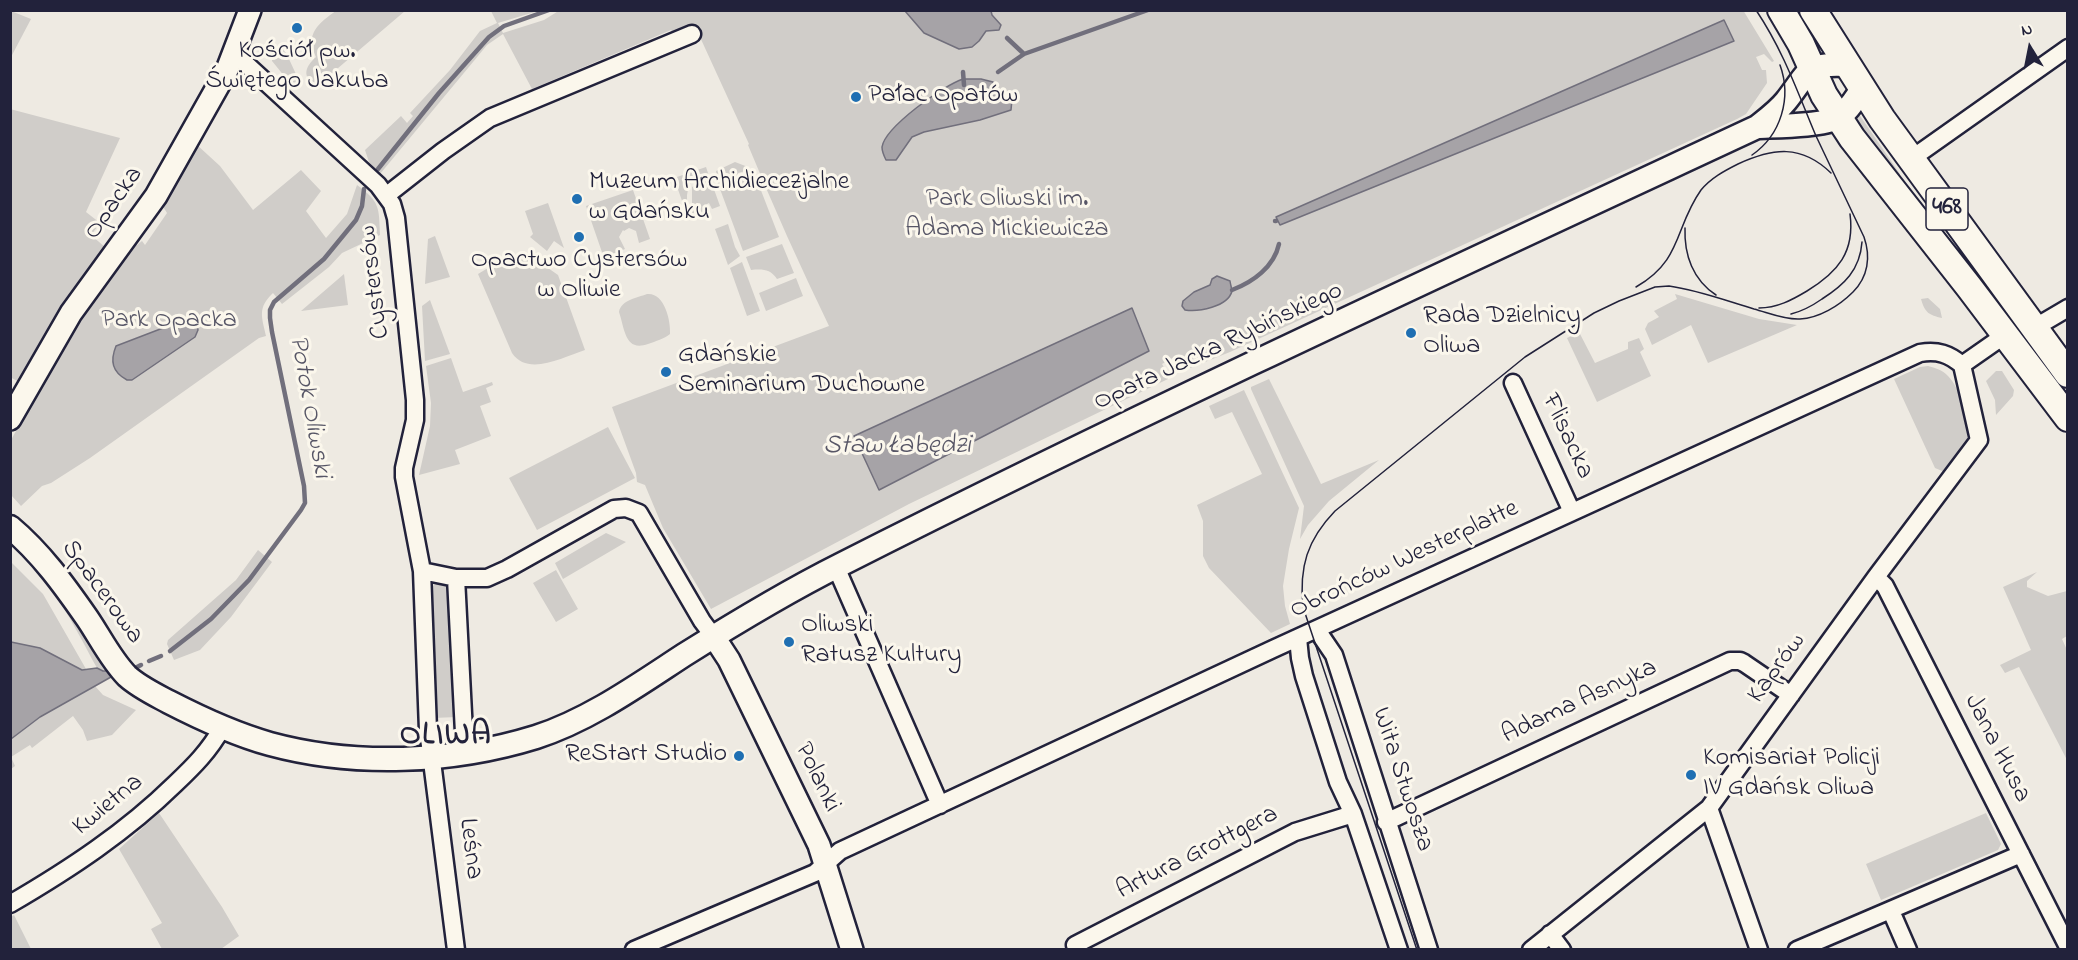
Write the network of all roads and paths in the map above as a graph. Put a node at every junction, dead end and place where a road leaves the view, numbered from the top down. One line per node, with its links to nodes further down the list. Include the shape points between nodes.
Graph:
1 (250, 10): 6 (street, Opacka)
2 (1780, 10): 8 (main road, 468)
3 (1813, 10): 7 (main road, 468)
4 (692, 34): 13 (street, via 490,118)
5 (2067, 48): 12 (street)
6 (234, 53): 13 (street, Cystersów); 21 (street, Opacka, via 156,196 71,313)
7 (1846, 65): 8 (main road, via 1826,64); 9 (main road, 468)
8 (1811, 69): 10 (main road, 468); 11 (main road, Opata Jacka Rybińskiego, via 1785,103)
9 (1862, 89): 10 (main road); 12 (main road, 468)
10 (1838, 117): 11 (main road, Opata Jacka Rybińskiego); 16 (main road, 468)
11 (1757, 127): 24 (main road, Opata Jacka Rybińskiego, via 1138,418)
12 (1911, 159): 15 (main road, 468)
13 (387, 195): 25 (street, Cystersów, via 396,218 415,400 404,477)
14 (2067, 308): 15 (street)
15 (2034, 328): 18 (main road, 468)
16 (2006, 335): 17 (street); 20 (main road, 468)
17 (1962, 365): 22 (street, Obrońców Westerplatte, via 1943,353 1920,353); 26 (street, Kaprów, via 1979,440)
18 (2067, 374)
19 (1513, 383): 22 (street, Flisacka)
20 (2067, 418)
21 (10, 419)
22 (1572, 512): 28 (street, Obrońców Westerplatte)
23 (10, 527): 32 (main road, Spacerowa, via 50,567 127,676 147,691)
24 (836, 567): 29 (main road, Opata Jacka Rybińskiego); 35 (street)
25 (423, 571): 27 (street); 34 (street, Cystersów)
26 (1876, 577): 31 (street, Kaprów); 39 (street, Jana Husa, via 1884,584)
27 (456, 578): 29 (street, via 487,578 614,509 626,508 639,513); 33 (street)
28 (1317, 630): 30 (street, Obrońców Westerplatte); 38 (street, Wita Stwosza, via 1334,655)
29 (714, 637): 33 (main road, Opata Jacka Rybińskiego, via 565,725 516,742); 40 (street, Polanki, via 729,660)
30 (1299, 638): 35 (street, Obrońców Westerplatte); 37 (street, via 1304,676 1338,782)
31 (1791, 695): 36 (street, Kaprów); 38 (street, Adama Asnyka, via 1740,660 1730,661)
32 (222, 728): 34 (main road, Spacerowa, via 275,745 325,755 366,759); 41 (street, Kwietna, via 207,752 158,801 90,855)
33 (465, 752): 34 (main road, Opata Jacka Rybińskiego)
34 (432, 756): 45 (street, Leśna)
35 (940, 805): 40 (street, Obrońców Westerplatte, via 840,851)
36 (1709, 808): 43 (street, Kaprów); 53 (street)
37 (1353, 814): 48 (street, Artura Grottgera, via 1295,832 1075,945); 49 (street)
38 (1386, 822): 50 (street, Wita Stwosza)
39 (2021, 854): 42 (street); 44 (street, Jana Husa)
40 (826, 864): 46 (street, Obrońców Westerplatte, via 803,879); 47 (street, Polanki)
41 (10, 904)
42 (1891, 911): 54 (street); 55 (street)
43 (1550, 934): 51 (street, Kaprów); 52 (street)
44 (2067, 947)
45 (456, 950)
46 (634, 950)
47 (852, 950)
48 (1077, 950)
49 (1399, 950)
50 (1429, 950)
51 (1531, 950)
52 (1562, 950)
53 (1759, 950)
54 (1797, 950)
55 (1908, 950)

